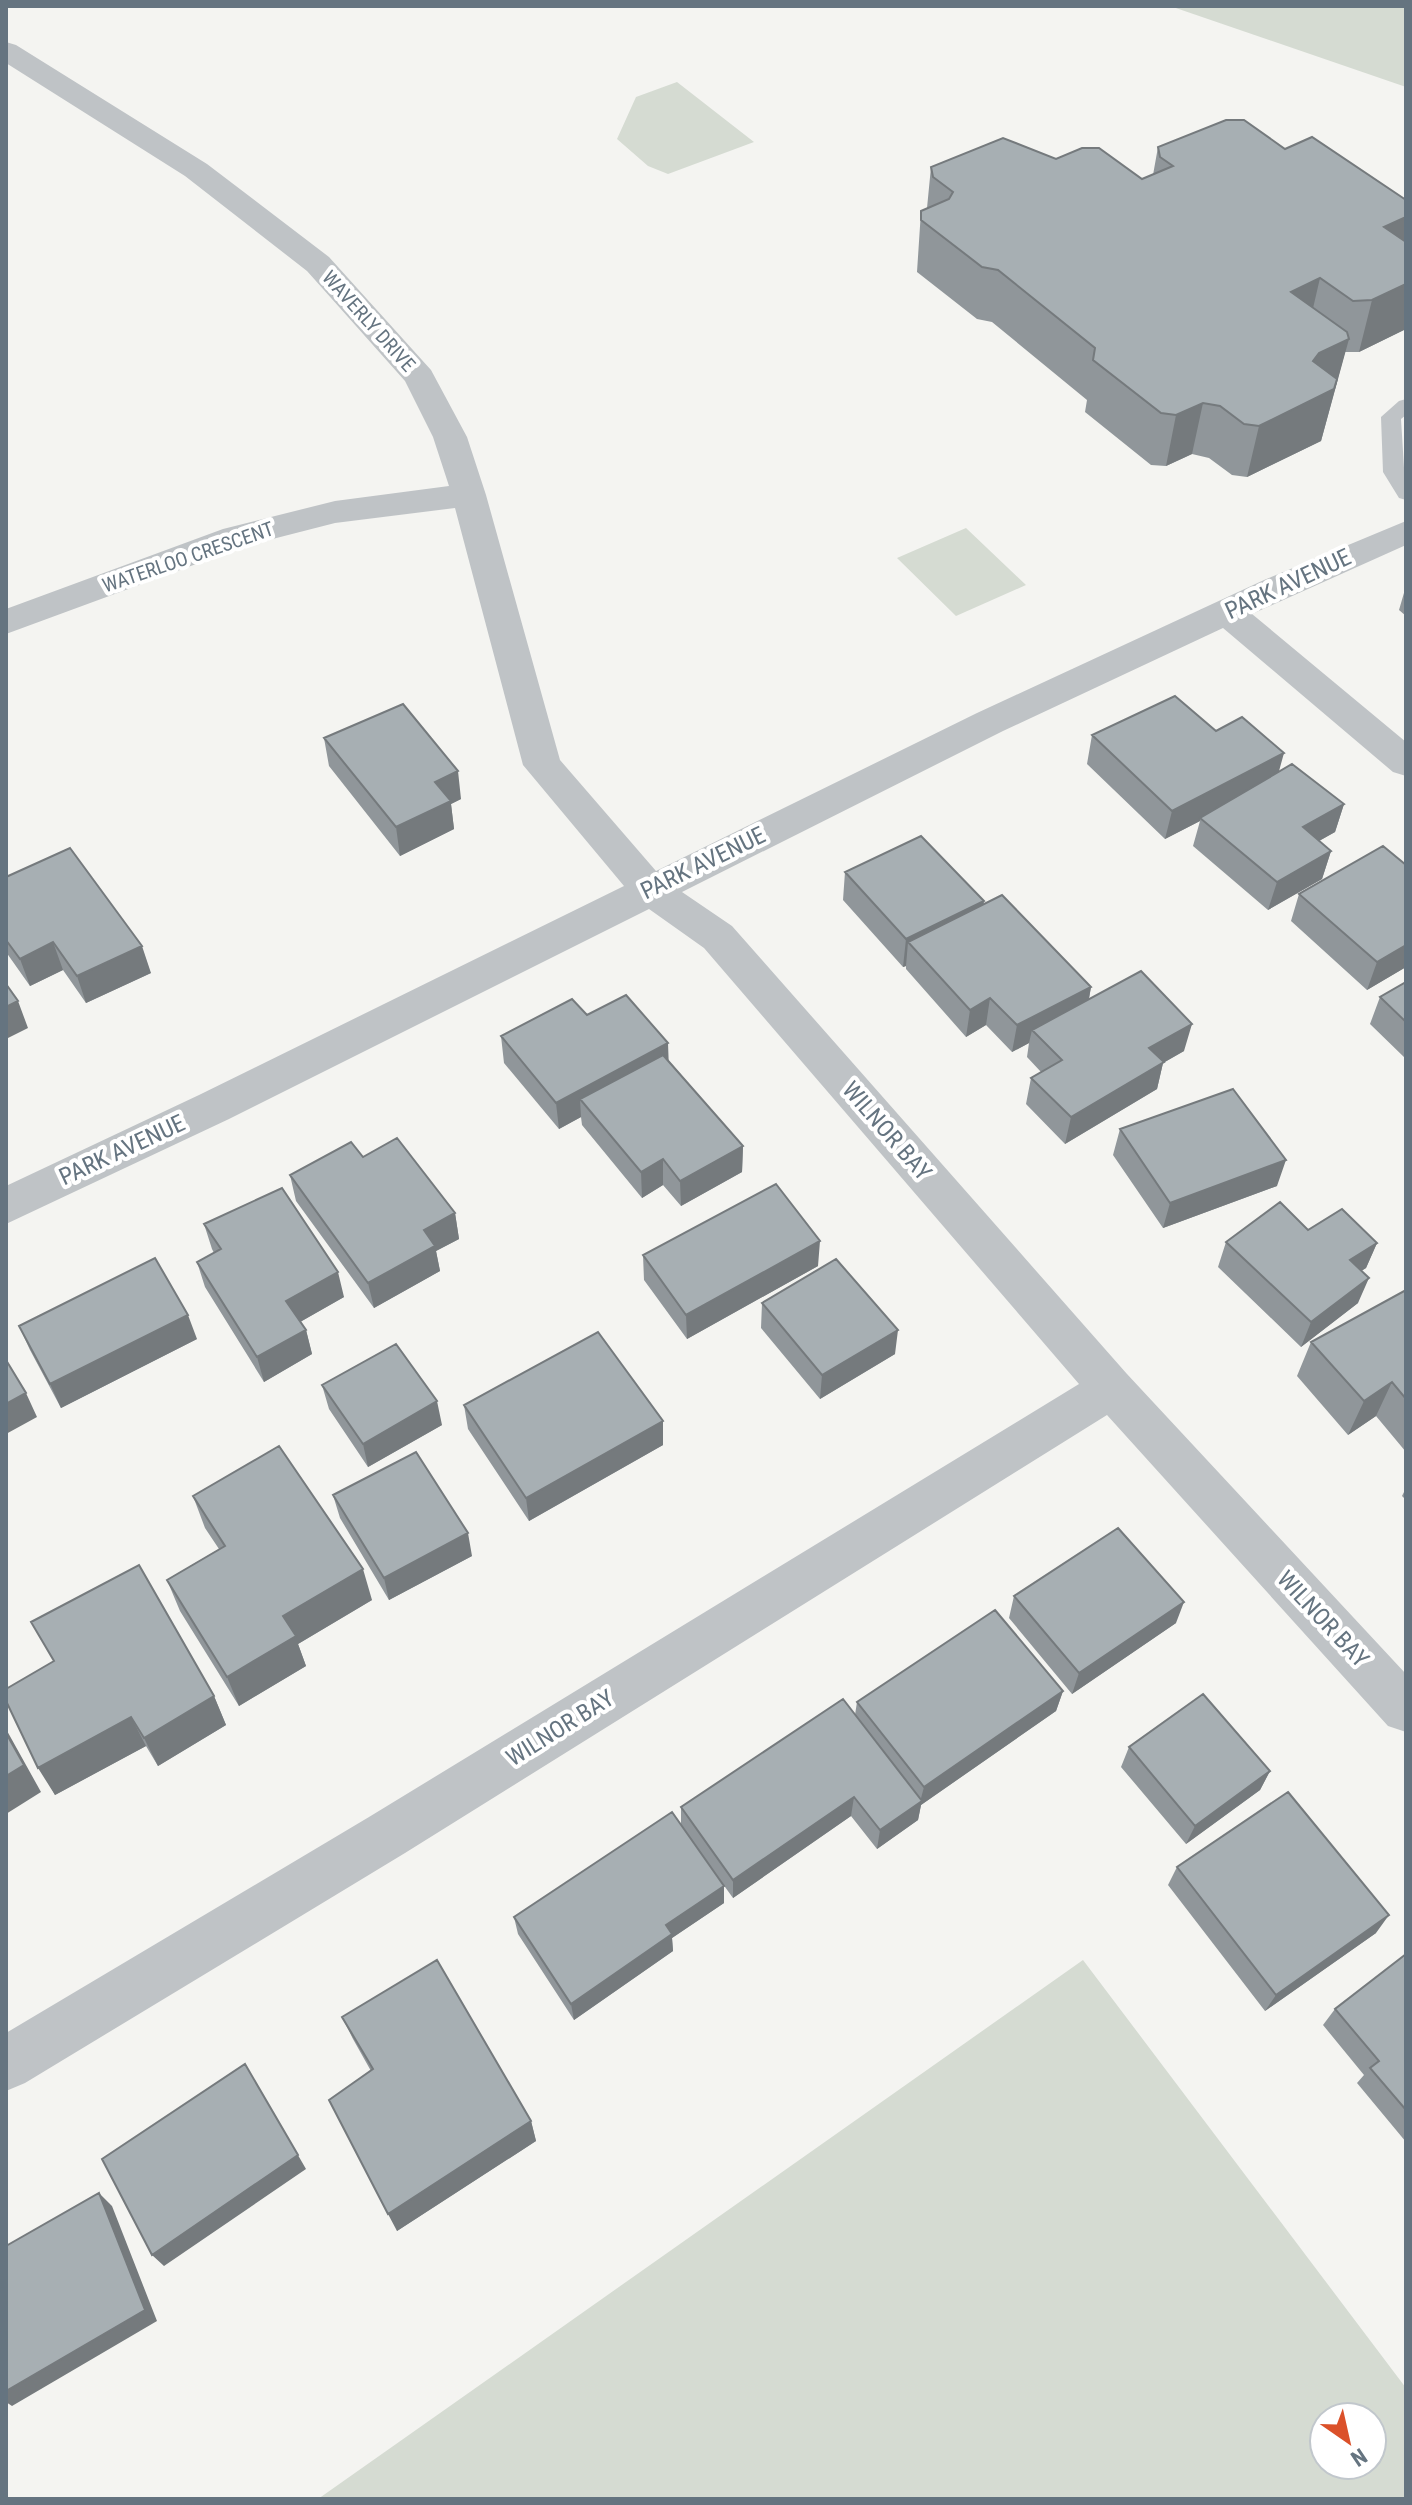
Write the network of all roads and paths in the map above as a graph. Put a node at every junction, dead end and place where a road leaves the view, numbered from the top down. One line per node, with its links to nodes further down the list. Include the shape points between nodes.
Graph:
1 (6, 51): 4 (street, WAVERLY DRIVE, via 196,170 318,264 419,377 450,437)
2 (1406, 405): 3 (lane, via 1391,417 1393,472)
3 (1406, 493)
4 (469, 495): 7 (street, WATERLOO CRESCENT, via 335,512 235,537); 9 (street, WAVERLY DRIVE, via 542,765)
5 (1406, 532): 6 (street, PARK AVENUE)
6 (1227, 612): 8 (street); 9 (street, PARK AVENUE)
7 (6, 622)
8 (1406, 763)
9 (649, 889): 10 (street, PARK AVENUE); 11 (street, WILNOR BAY, via 718,937)
10 (6, 1206)
11 (1111, 1388): 12 (street, WILNOR BAY); 13 (street, WILNOR BAY)
12 (1406, 1709)
13 (6, 2064)

